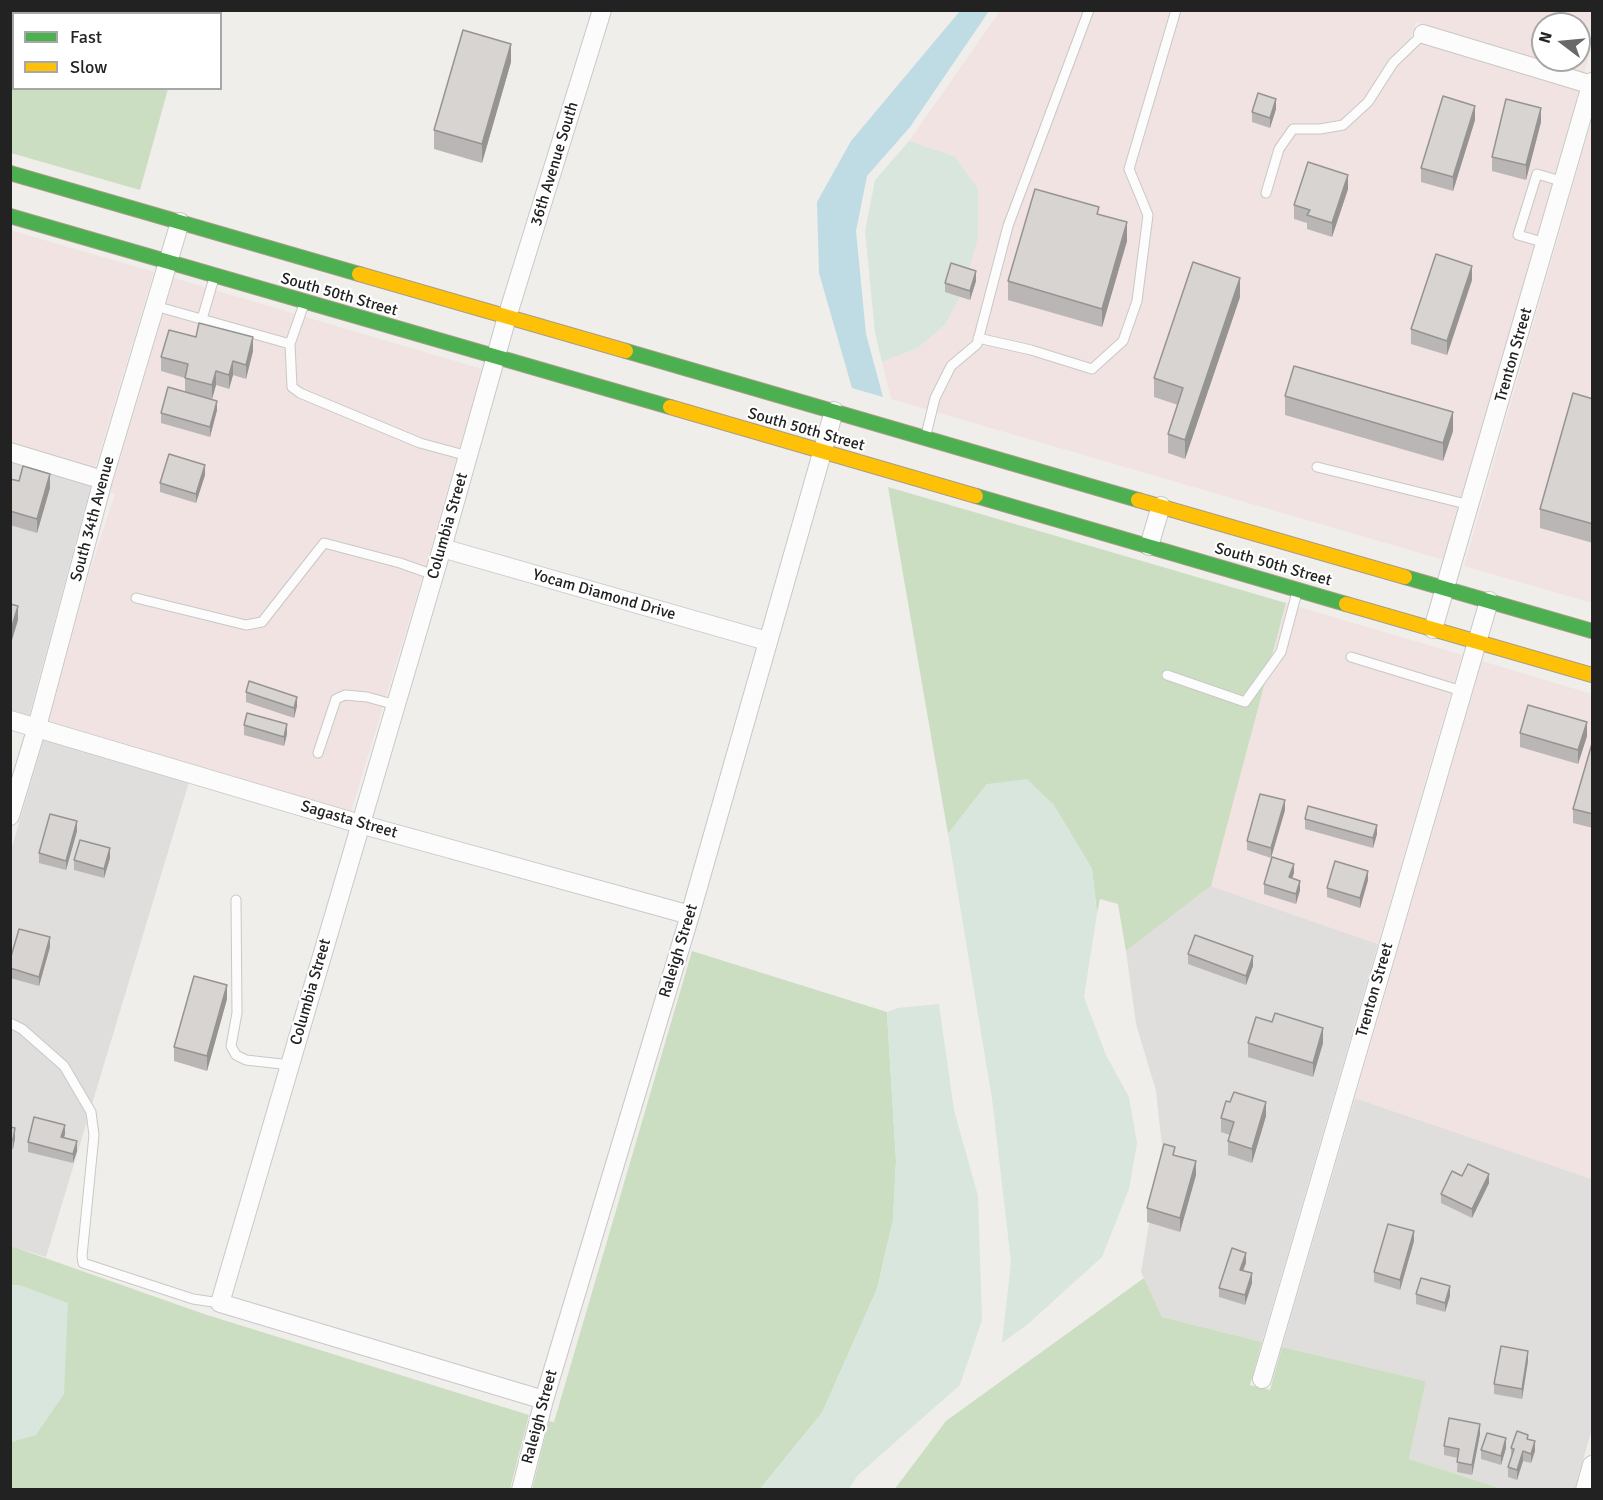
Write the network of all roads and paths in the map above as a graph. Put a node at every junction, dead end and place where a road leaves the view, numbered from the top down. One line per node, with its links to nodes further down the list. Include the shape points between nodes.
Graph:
1 (602, 10): 16 (street, 36th Avenue South)
2 (1089, 10): 18 (lane, via 1008,226)
3 (1176, 10): 18 (lane, via 1129,169 1148,214 1137,301 1123,342 1092,369)
4 (1423, 34): 5 (street); 8 (lane, via 1393,63 1368,102 1343,125 1293,129 1279,149)
5 (1592, 84): 7 (street, Trenton Street)
6 (10, 173): 10 (main road, South 50th Street)
7 (1563, 182): 11 (street, Trenton Street); 11 (lane, via 1537,174 1518,235)
8 (1266, 194)
9 (10, 216): 12 (main road, South 50th Street)
10 (180, 222): 12 (street, South 34th Avenue); 16 (main road, South 50th Street)
11 (1546, 243): 28 (street, Trenton Street)
12 (168, 262): 13 (main road, South 50th Street); 15 (street, South 34th Avenue)
13 (214, 276): 14 (main road, South 50th Street); 17 (lane)
14 (304, 302): 19 (lane); 20 (main road, South 50th Street)
15 (155, 306): 17 (lane); 27 (street, South 34th Avenue)
16 (507, 316): 20 (street, 36th Avenue South); 21 (main road, South 50th Street)
17 (202, 319): 19 (lane)
18 (978, 338): 22 (lane, via 977,344 951,366 935,398)
19 (290, 344): 25 (lane, via 292,387 300,393 420,443)
20 (496, 357): 24 (main road, South 50th Street); 25 (street, Columbia Street)
21 (834, 411): 22 (main road, South 50th Street); 24 (street, Raleigh Street)
22 (926, 438): 29 (main road, South 50th Street)
23 (10, 452): 27 (street)
24 (822, 452): 30 (main road, South 50th Street); 39 (street, Raleigh Street)
25 (468, 456): 31 (street, Columbia Street)
26 (1317, 468): 28 (lane)
27 (103, 480): 47 (street, South 34th Avenue)
28 (1470, 505): 33 (street, Trenton Street)
29 (1161, 506): 30 (street); 33 (main road, South 50th Street)
30 (1149, 546): 34 (main road, South 50th Street)
31 (442, 548): 32 (street, Columbia Street); 39 (street, Yocam Diamond Drive)
32 (434, 575): 35 (lane, via 324,543 262,622 246,625); 45 (street, Columbia Street)
33 (1446, 588): 36 (main road, South 50th Street); 37 (street, Trenton Street)
34 (1298, 590): 37 (main road, South 50th Street); 42 (lane, via 1281,652 1245,702)
35 (136, 598)
36 (1489, 601): 38 (main road, South 50th Street); 40 (street, Trenton Street)
37 (1433, 629): 40 (main road, South 50th Street)
38 (1593, 631)
39 (766, 641): 52 (street, Raleigh Street)
40 (1477, 641): 43 (main road, South 50th Street); 44 (street, Trenton Street)
41 (1351, 657): 44 (lane)
42 (1167, 675)
43 (1593, 675)
44 (1462, 691): 56 (street, Trenton Street)
45 (396, 705): 48 (lane, via 367,697 345,695 336,699); 50 (street, Columbia Street)
46 (10, 720): 47 (street, Sagasta Street)
47 (37, 727): 49 (street, South 34th Avenue); 50 (street, Sagasta Street)
48 (318, 753)
49 (10, 816)
50 (360, 824): 52 (street, Sagasta Street); 54 (street, Columbia Street)
51 (236, 900): 54 (lane, via 237,1013 231,1046 236,1055 246,1059)
52 (690, 915): 57 (street, Raleigh Street)
53 (10, 1023): 55 (lane, via 64,1066 91,1112 94,1135 84,1263 193,1299)
54 (290, 1065): 55 (street, Columbia Street)
55 (220, 1303): 57 (street)
56 (1263, 1379)
57 (544, 1400): 59 (street, Raleigh Street)
58 (1593, 1465): 60 (street)
59 (521, 1490)
60 (1585, 1490)

